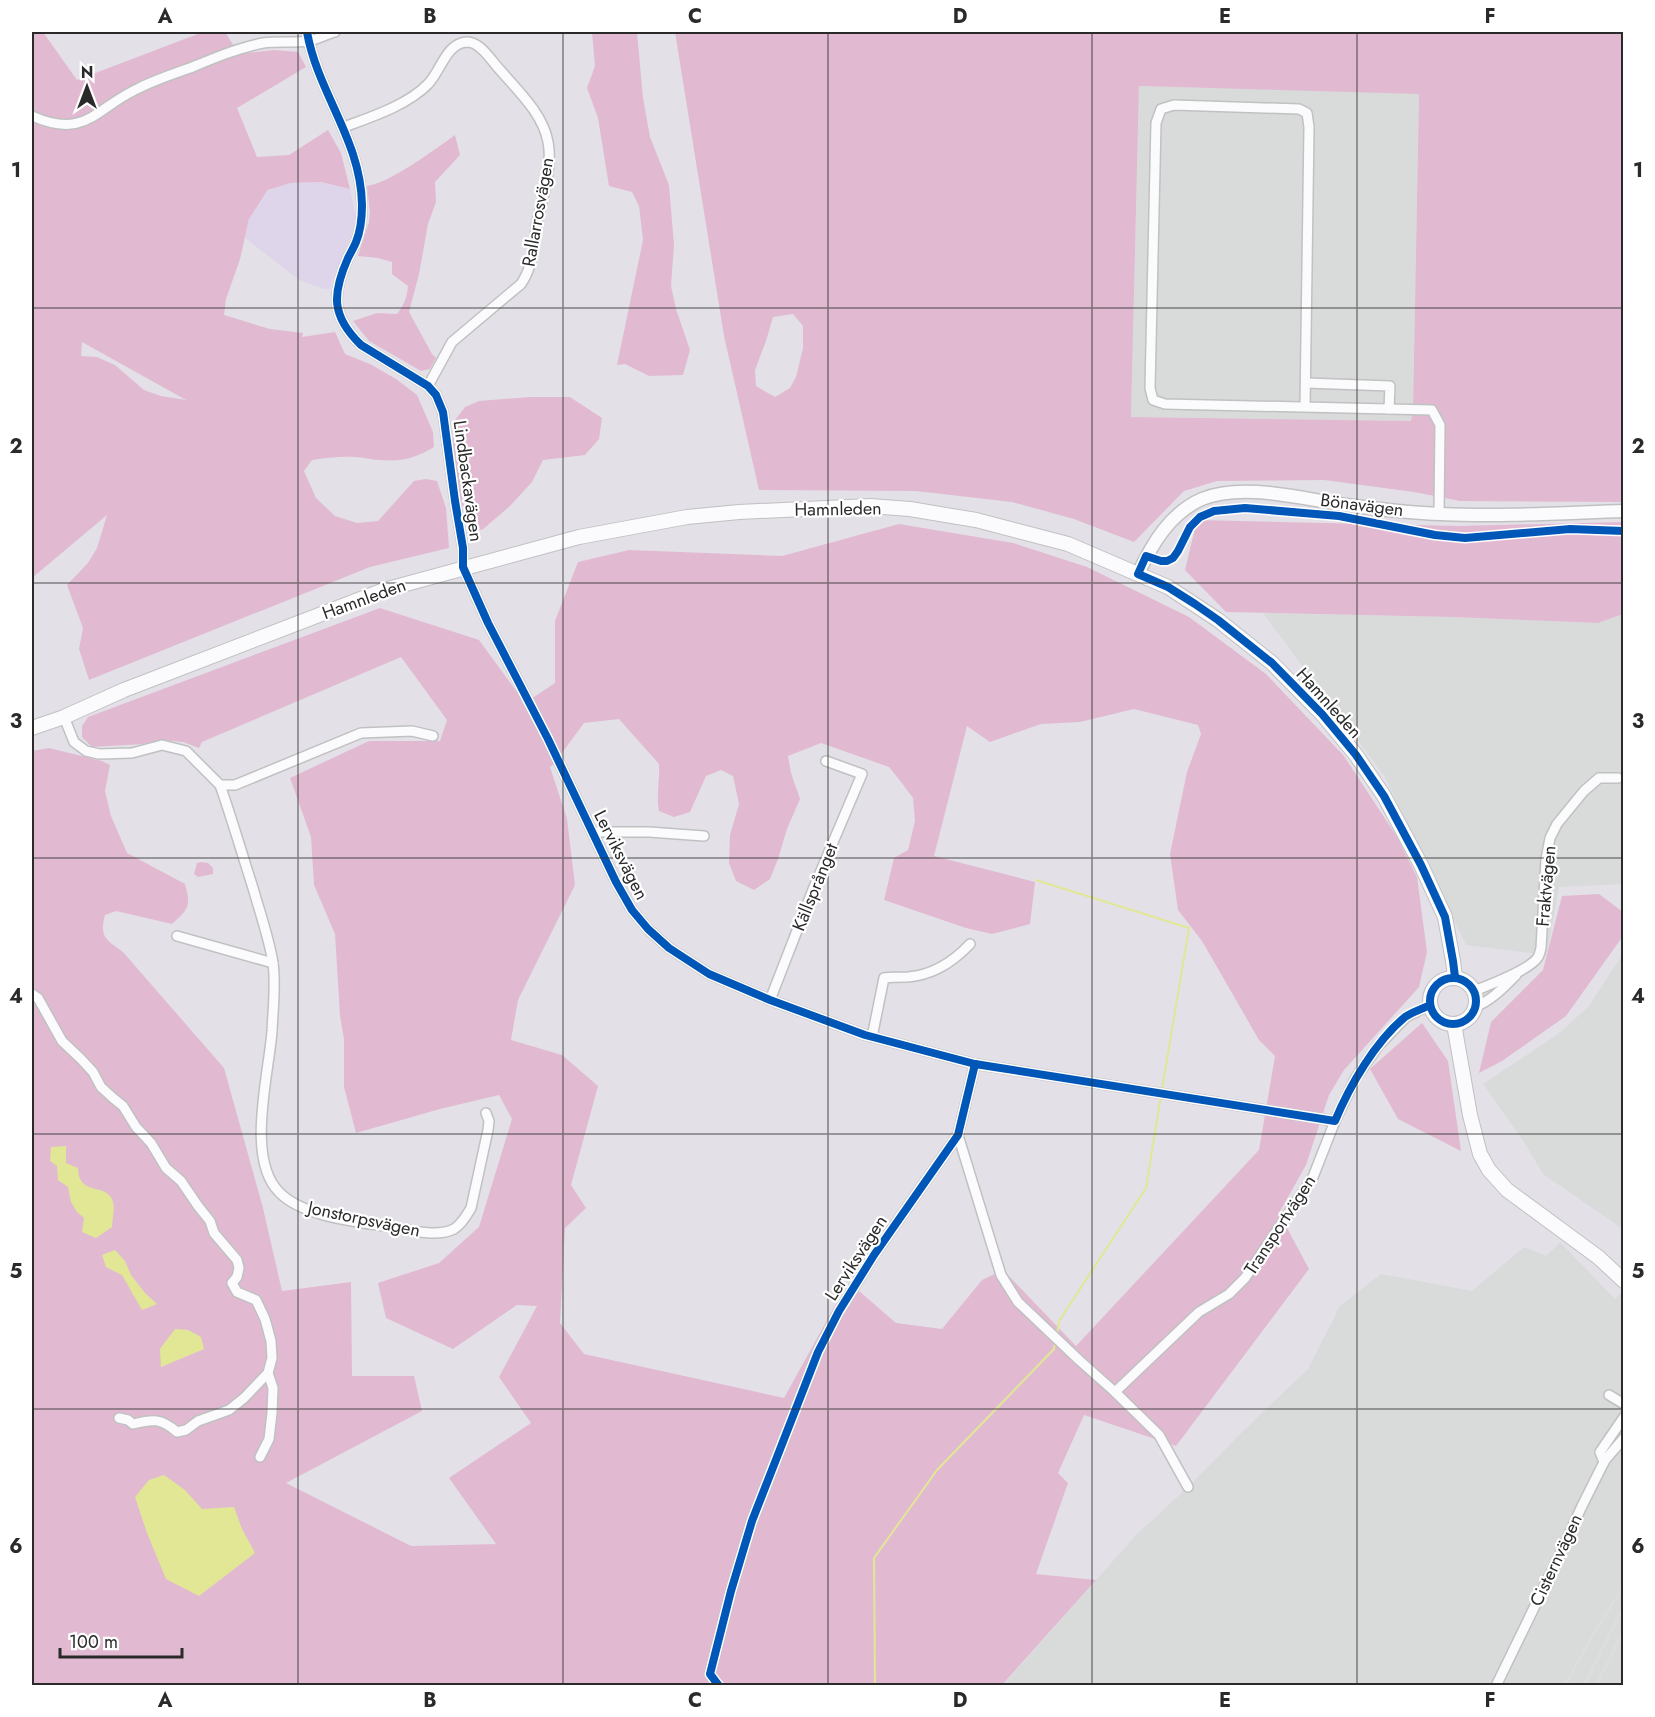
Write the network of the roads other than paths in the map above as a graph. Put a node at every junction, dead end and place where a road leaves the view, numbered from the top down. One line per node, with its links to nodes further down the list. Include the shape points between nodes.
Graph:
1 (335, 32): 2 (street)
2 (308, 36): 3 (street, via 235,50 138,88 85,121 63,125); 4 (street, via 311,52)
3 (32, 116)
4 (344, 127): 6 (street, via 356,164 362,208 356,242 337,287 338,311 360,345); 6 (street, Rallarrosvägen, via 411,98 432,79 451,49 469,42 483,50 520,92 546,133 548,168 528,274 452,342)
5 (1306, 383): 7 (street); 7 (street, via 1307,113 1299,109 1174,105 1161,109 1156,123 1150,388 1153,400 1165,404); 8 (street, via 1390,386)
6 (428, 386): 11 (street, Lindbackavägen, via 436,395 444,418)
7 (1305, 407): 8 (street)
8 (1389, 409): 10 (street, via 1432,410 1440,425)
9 (1623, 511): 10 (street, Bönavägen)
10 (1439, 514): 12 (street, Bönavägen, via 1248,491 1226,492 1203,499 1176,515 1146,556)
11 (463, 567): 12 (main road, Hamnleden, via 579,537 687,517 870,506 976,520 1068,544); 13 (main road, Hamnleden, via 384,590); 19 (street, Lerviksvägen)
12 (1138, 574): 25 (main road, Hamnleden, via 1195,604 1272,663 1356,755 1421,865 1444,917)
13 (64, 717): 14 (main road, Hamnleden); 18 (street, Jonstorpsvägen, via 74,742 86,751 132,753 162,745 186,751)
14 (32, 729)
15 (434, 736): 18 (street, via 412,730 361,734 235,785)
16 (826, 761): 28 (street, Källsprånget, via 862,774)
17 (1618, 778): 24 (street, Fraktvägen, via 1599,778 1557,824 1546,860 1541,948 1538,957)
18 (220, 785): 23 (street, Jonstorpsvägen)
19 (592, 832): 20 (street); 28 (street, Lerviksvägen, via 632,910 648,929 709,974)
20 (704, 836)
21 (177, 936): 23 (street)
22 (970, 944): 32 (street, via 942,967 910,977 884,978)
23 (273, 963): 34 (street, Jonstorpsvägen, via 272,1031 261,1149 268,1175 280,1193 311,1212 416,1232 454,1229 471,1208 488,1130)
24 (1519, 971): 26 (street, Fraktvägen); 30 (street, via 1501,991)
25 (1455, 977): 26 (main road); 29 (main road, via 1436,985)
26 (1474, 991): 30 (main road)
27 (32, 994): 38 (street, via 62,1041 93,1072 101,1087 123,1106 237,1260 237,1277 232,1282 237,1292 256,1300 265,1319 272,1358)
28 (770, 1000): 32 (street, Lerviksvägen)
29 (1430, 1005): 31 (main road, via 1436,1017); 35 (street, Transportvägen, via 1406,1017 1378,1046 1355,1079)
30 (1475, 1007): 31 (main road, via 1467,1019)
31 (1454, 1024): 37 (main road, via 1472,1124 1489,1170 1507,1190 1598,1257)
32 (872, 1037): 33 (street, Lerviksvägen)
33 (975, 1064): 35 (street, Lerviksvägen); 36 (street, Lerviksvägen)
34 (486, 1113)
35 (1335, 1120): 39 (street, Transportvägen, via 1313,1177 1245,1278 1199,1312)
36 (958, 1135): 39 (street, via 1001,1275 1018,1302); 48 (street, Lerviksvägen, via 874,1255 818,1352 752,1521)
37 (1623, 1281)
38 (268, 1373): 43 (street, via 229,1410 198,1421 186,1430 177,1432 151,1419 133,1424); 45 (street, via 273,1388 272,1413 269,1439)
39 (1115, 1392): 47 (street, via 1159,1436)
40 (1609, 1395): 41 (street)
41 (1623, 1404)
42 (1623, 1417): 46 (street, via 1600,1452)
43 (119, 1418)
44 (1623, 1438): 46 (street, Cisternvägen)
45 (260, 1457)
46 (1604, 1462): 49 (street, Cisternvägen)
47 (1188, 1487)
48 (710, 1674)
49 (1496, 1686)

